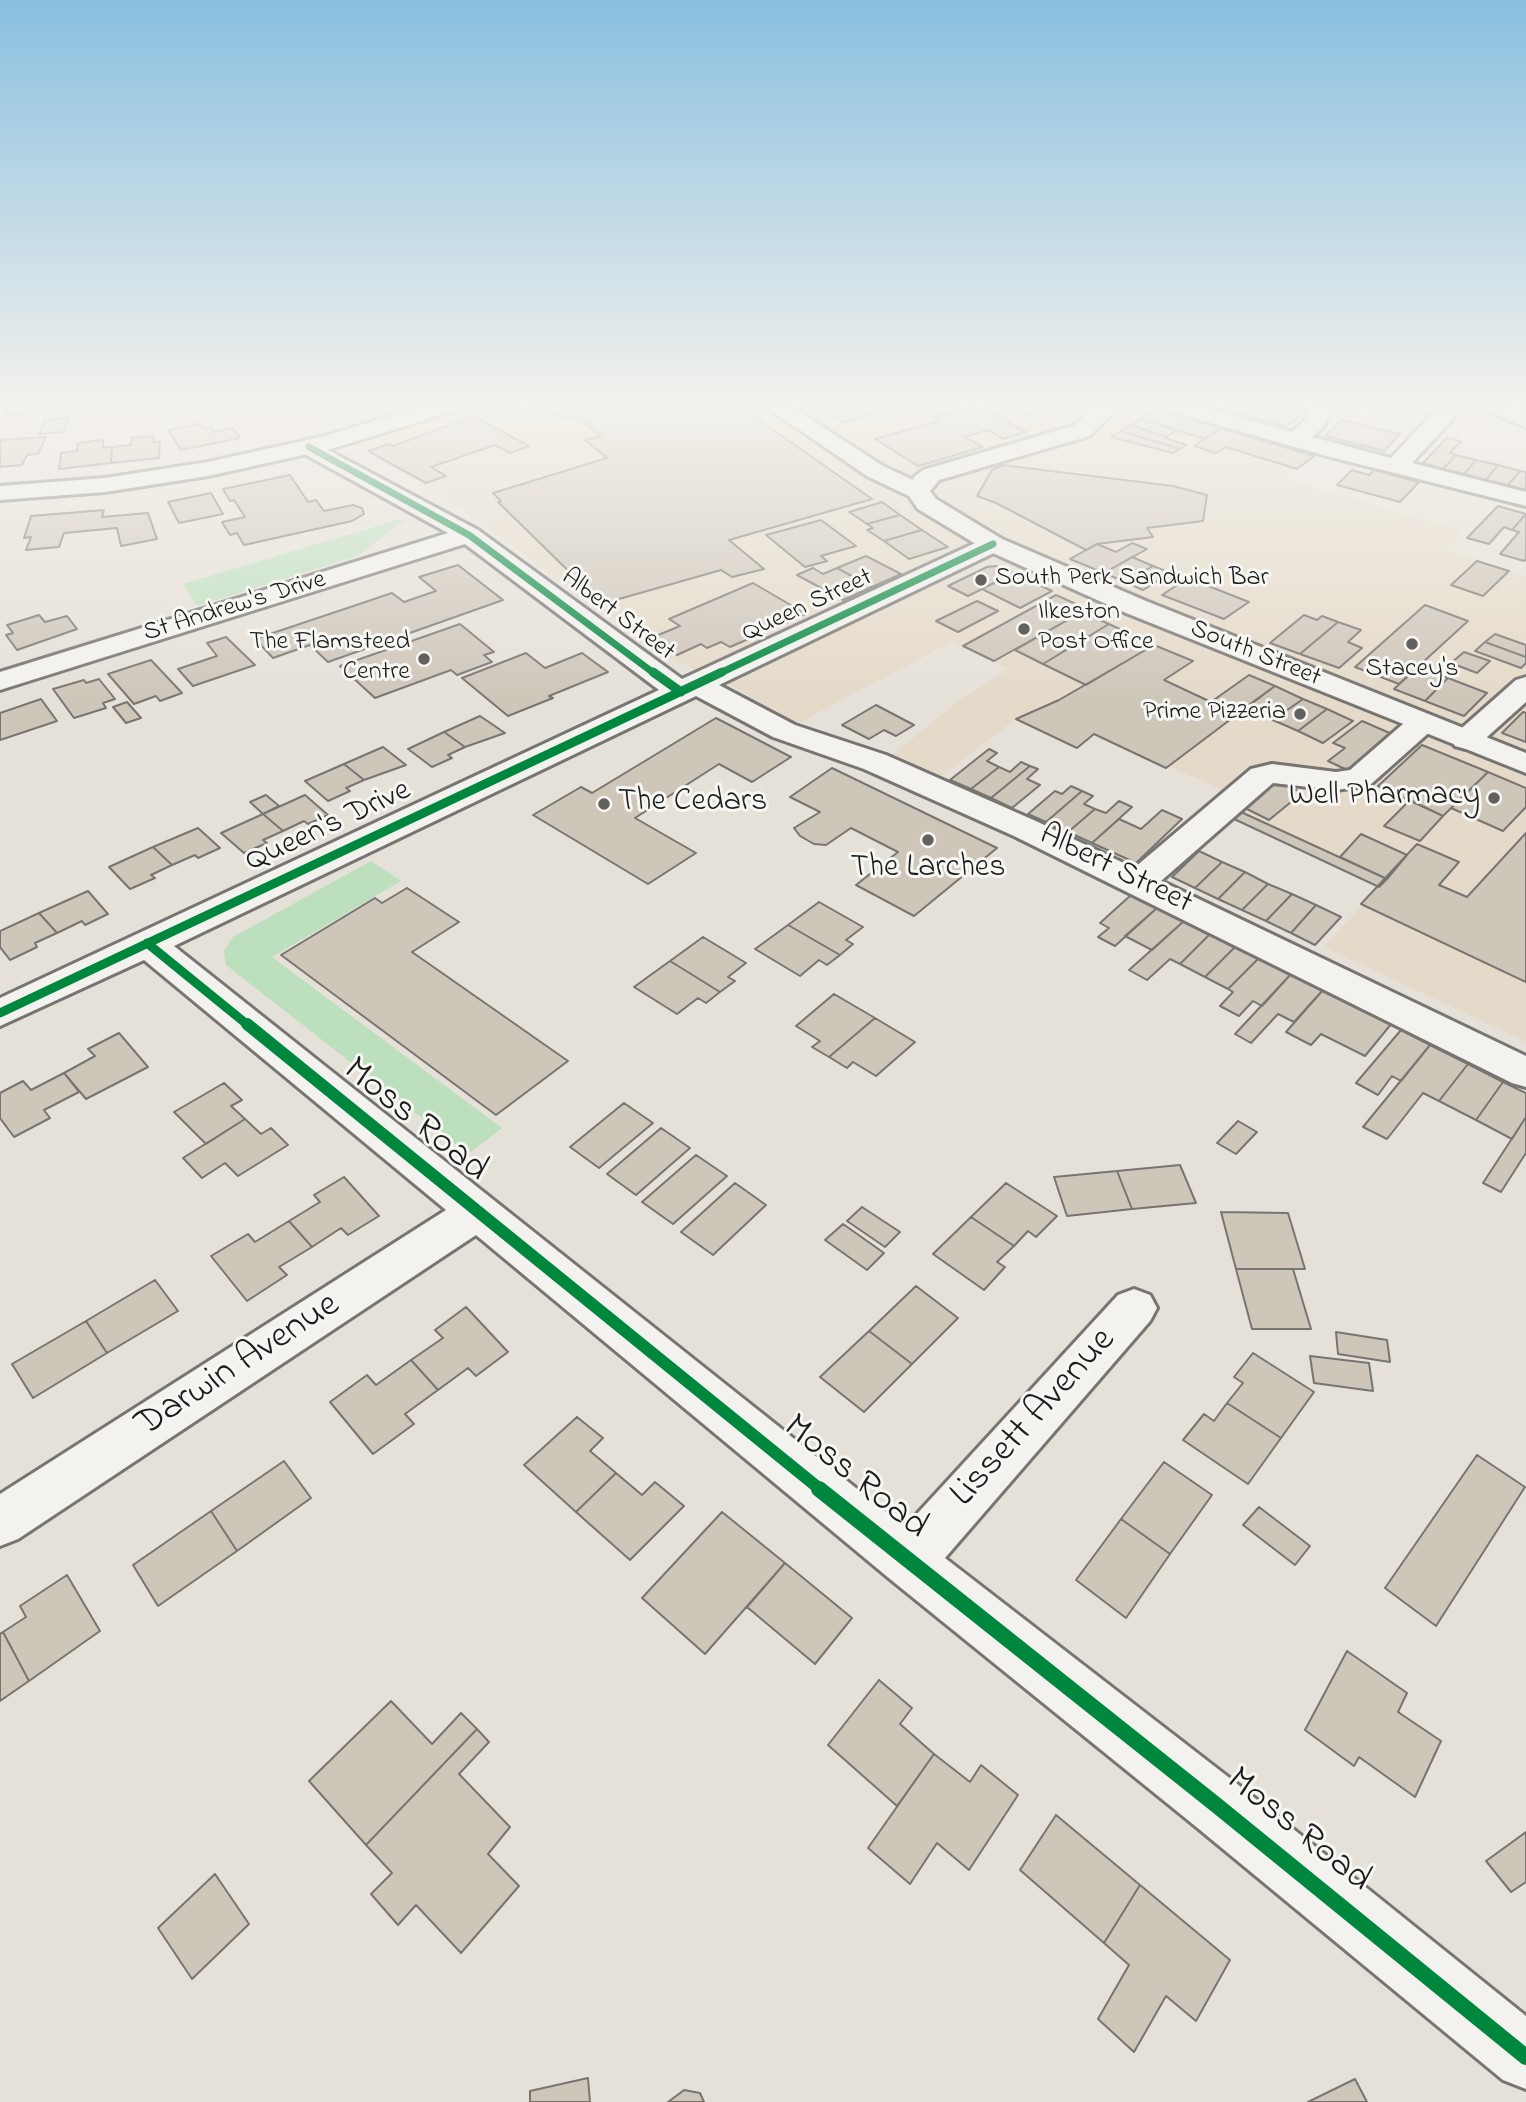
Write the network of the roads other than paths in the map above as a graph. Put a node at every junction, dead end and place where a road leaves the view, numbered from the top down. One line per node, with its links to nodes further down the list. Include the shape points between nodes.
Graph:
1 (413, 504): 3 (street, Albert Street)
2 (927, 504): 4 (street, South Street)
3 (469, 535): 5 (street, St Andrew's Drive); 7 (street, Albert Street, via 617,647)
4 (993, 544): 7 (street, Queen Street); 8 (street, South Street)
5 (0, 681)
6 (1526, 686): 9 (street)
7 (689, 688): 11 (street, Albert Street, via 784,731 875,761); 12 (street, Queen's Drive)
8 (1422, 723): 9 (street, South Street); 11 (street, via 1359,778 1262,776)
9 (1466, 740): 10 (street, South Street)
10 (1526, 764)
11 (1139, 882): 14 (street, Albert Street)
12 (147, 943): 13 (street, Queen's Drive); 15 (street, Moss Road)
13 (0, 1013)
14 (1526, 1073)
15 (477, 1212): 17 (street, Darwin Avenue); 18 (street, Moss Road)
16 (1134, 1308): 18 (street, Lissett Avenue)
17 (0, 1522)
18 (908, 1561): 19 (street, Moss Road)
19 (1526, 2057)

